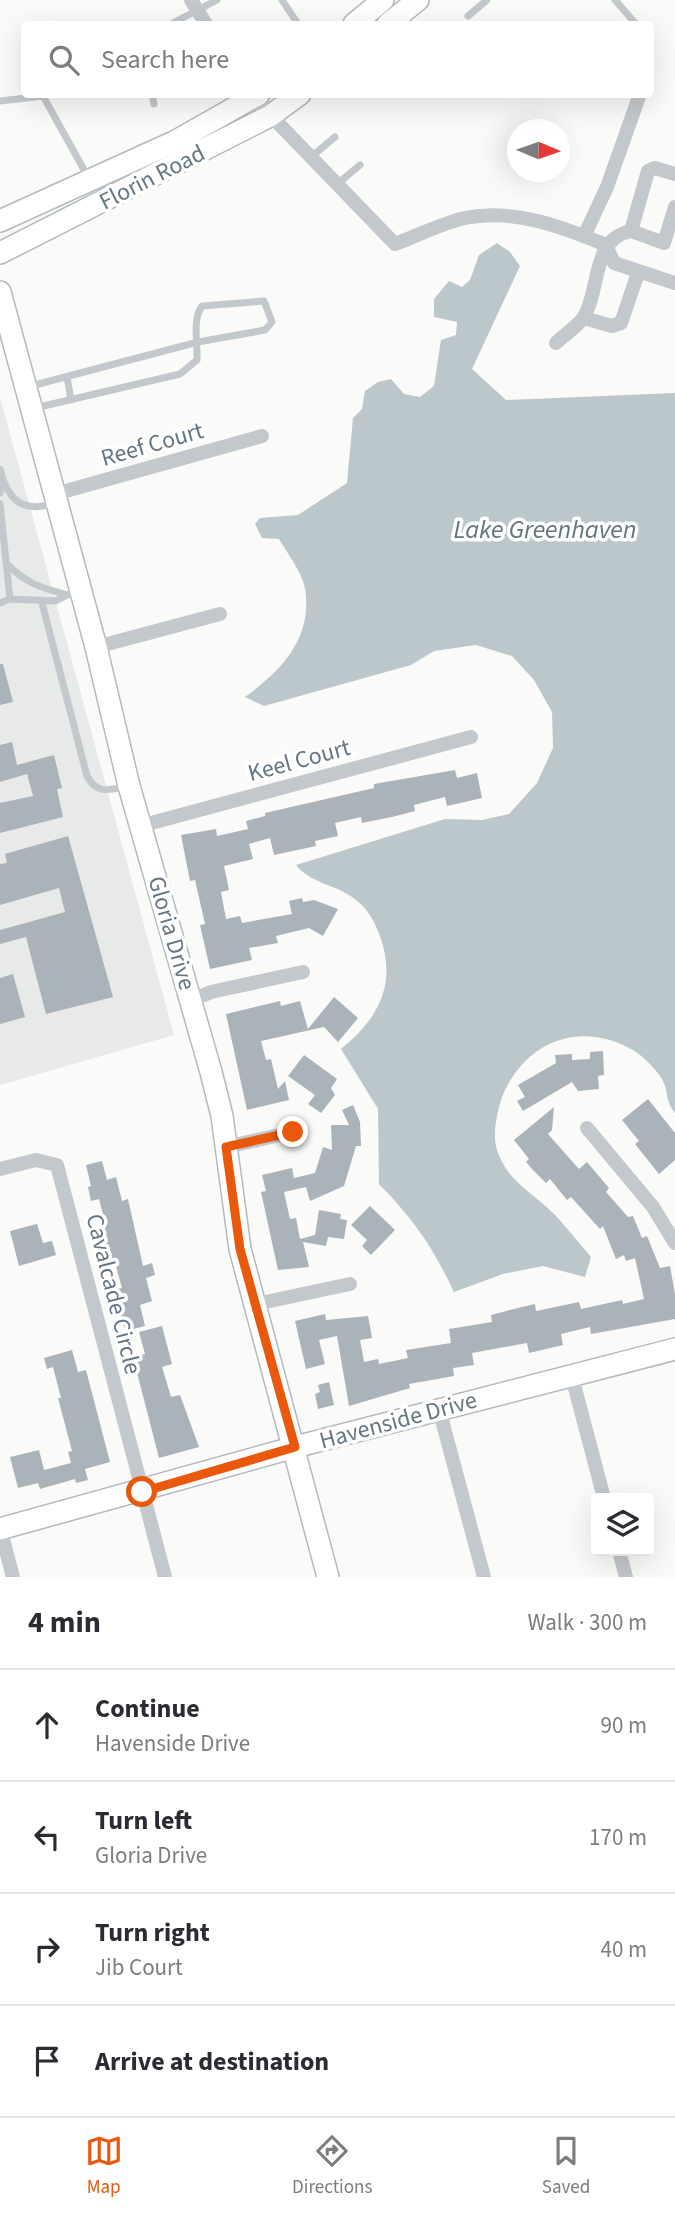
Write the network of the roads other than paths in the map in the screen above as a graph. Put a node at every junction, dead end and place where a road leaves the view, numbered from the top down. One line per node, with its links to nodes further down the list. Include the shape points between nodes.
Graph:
1 (217, 0): 7 (lane)
2 (282, 0): 11 (lane)
3 (383, 0): 12 (street)
4 (418, 0): 13 (street)
5 (487, 0): 8 (lane)
6 (615, 0): 14 (lane)
7 (194, 5): 9 (lane); 10 (street)
8 (468, 16)
9 (175, 21)
10 (204, 21)
11 (296, 21)
12 (358, 21)
13 (392, 21)
14 (633, 21)
15 (26, 98): 22 (lane)
16 (44, 98): 29 (lane)
17 (153, 98): 23 (lane)
18 (251, 98): 29 (street, Florin Road, via 176,141)
19 (256, 98): 24 (street)
20 (295, 98): 24 (street, Florin Road)
21 (639, 98): 34 (street)
22 (0, 101)
23 (155, 104)
24 (270, 116): 26 (street); 37 (street, Florin Road)
25 (335, 137): 26 (lane)
26 (310, 158): 30 (street)
27 (360, 165): 30 (lane)
28 (675, 174): 33 (street, via 655,168 648,171)
29 (90, 181): 32 (street, Florin Road)
30 (337, 184): 34 (street, via 395,244 465,218 511,215)
31 (675, 207): 35 (street)
32 (0, 221)
33 (631, 231): 35 (street); 36 (street, via 617,233)
34 (584, 236): 36 (street)
35 (670, 244)
36 (606, 245): 38 (street, via 614,263); 41 (street)
37 (0, 253)
38 (638, 273): 39 (street); 41 (street, via 621,323 612,326)
39 (675, 284)
40 (0, 292): 45 (street, Gloria Drive)
41 (584, 317): 43 (street)
42 (198, 342): 42 (lane, via 265,330 272,322 264,301 202,306 197,313); 44 (lane); 46 (lane, via 197,360 180,374)
43 (556, 343)
44 (67, 377): 45 (lane); 46 (lane)
45 (26, 387): 47 (street, Gloria Drive)
46 (71, 400): 47 (lane)
47 (32, 408): 52 (street, Gloria Drive)
48 (262, 436): 52 (street, Reef Court)
49 (0, 468): 50 (lane)
50 (3, 480): 51 (lane); 52 (lane, via 9,495 23,507 37,509)
51 (0, 493)
52 (56, 499): 55 (street, Gloria Drive)
53 (0, 503): 54 (lane)
54 (8, 565): 55 (lane, via 37,588); 56 (lane)
55 (72, 591): 58 (lane); 60 (street, Gloria Drive)
56 (10, 599): 57 (lane); 58 (lane)
57 (0, 603)
58 (42, 603): 62 (lane, via 86,776 103,792)
59 (220, 614): 60 (street)
60 (96, 647): 62 (street, Gloria Drive)
61 (471, 737): 63 (street, Keel Court)
62 (129, 786): 63 (street, Gloria Drive)
63 (140, 826): 65 (street, Gloria Drive)
64 (303, 972): 65 (street)
65 (192, 1000): 68 (street, Gloria Drive)
66 (587, 1128): 70 (street, via 653,1207)
67 (293, 1132): 68 (street)
68 (226, 1147): 72 (street, Gloria Drive, via 240,1249)
69 (0, 1169): 77 (street, Cavalcade Circle, via 36,1160 57,1165)
70 (675, 1243)
71 (350, 1284): 72 (street)
72 (256, 1304): 76 (street, Gloria Drive)
73 (675, 1349): 74 (street, Havenside Drive)
74 (572, 1377): 75 (street, Havenside Drive); 78 (street)
75 (439, 1409): 76 (street, Havenside Drive); 84 (street)
76 (295, 1447): 77 (street, Havenside Drive); 83 (street, Gloria Drive)
77 (142, 1492): 79 (street, Havenside Drive); 82 (street)
78 (603, 1493)
79 (0, 1529): 81 (street)
80 (620, 1556): 85 (street)
81 (13, 1577)
82 (164, 1577)
83 (328, 1577)
84 (484, 1577)
85 (626, 1577)

